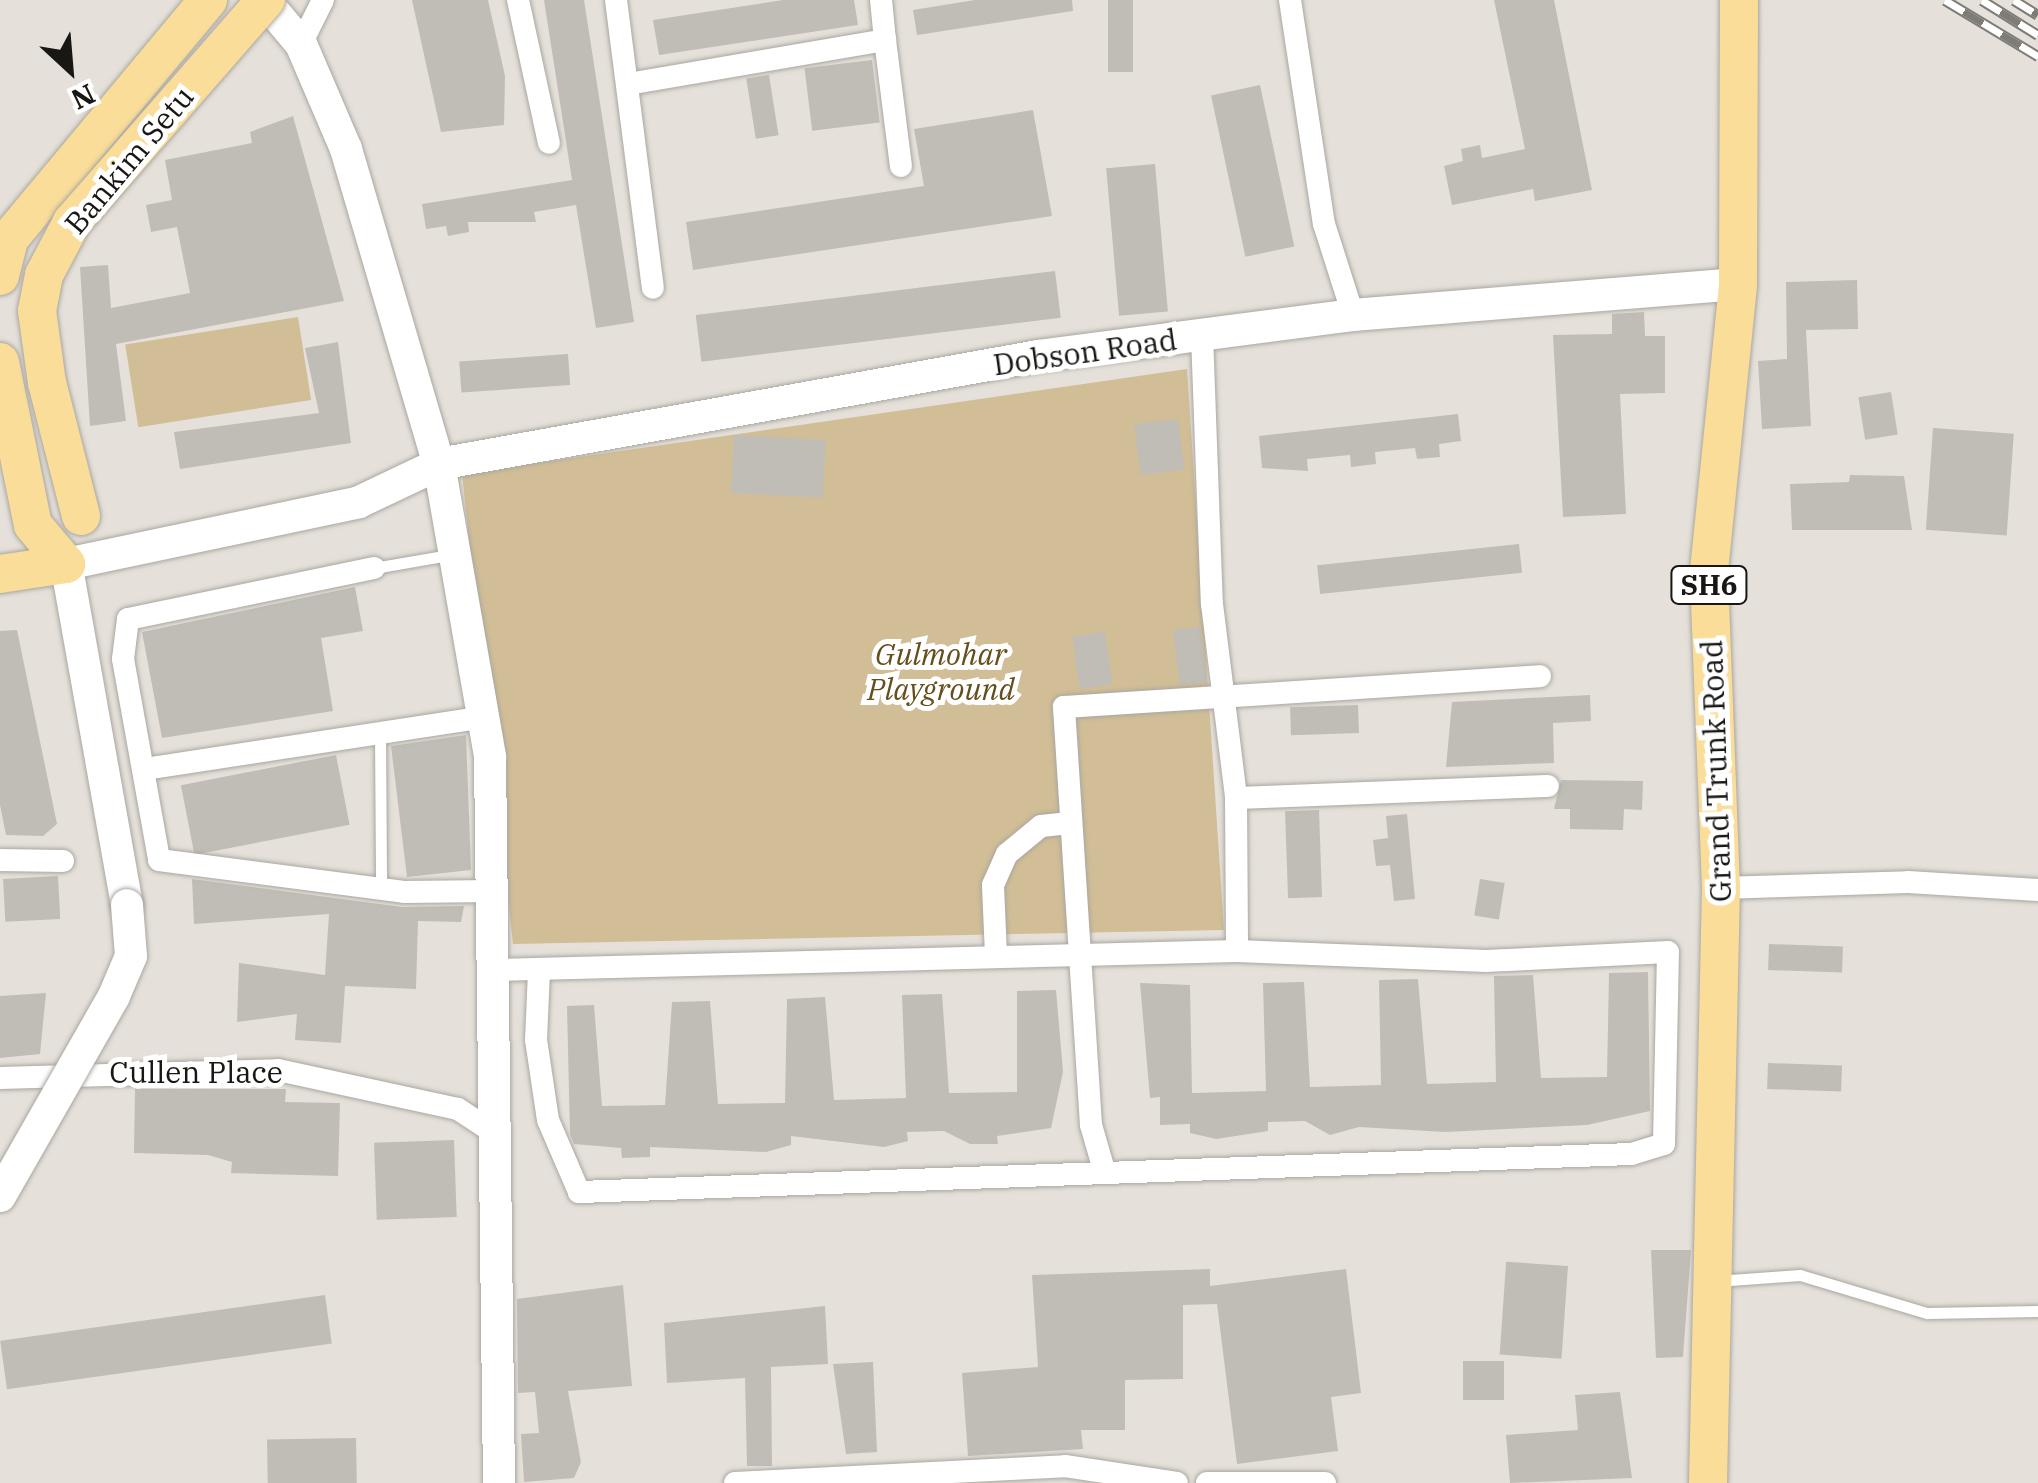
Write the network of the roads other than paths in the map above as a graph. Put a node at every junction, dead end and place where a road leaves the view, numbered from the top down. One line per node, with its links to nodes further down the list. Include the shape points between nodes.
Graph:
1 (208, 0): 14 (main road, Bankim Setu, via 9,239)
2 (265, 0): 10 (main road); 22 (main road, Bankim Setu, bridge, via 72,222 44,275 38,311 46,383 81,516)
3 (324, 0): 10 (street)
4 (518, 0): 12 (street)
5 (616, 0): 11 (street)
6 (881, 0): 9 (street)
7 (1290, 0): 17 (street, via 1324,224)
8 (1739, 0): 15 (main road, Grand Trunk Road / SH6)
9 (885, 40): 11 (street); 13 (street)
10 (301, 44): 20 (main road, via 346,149)
11 (628, 84): 16 (street)
12 (549, 143)
13 (900, 166)
14 (0, 276)
15 (1738, 284): 17 (main road, Dobson Road); 36 (main road, Grand Trunk Road / SH6, via 1709,571)
16 (652, 288)
17 (1354, 315): 18 (main road, Dobson Road)
18 (1202, 335): 20 (main road, Dobson Road); 26 (street, via 1212,604)
19 (0, 362): 22 (main road, via 34,525)
20 (438, 464): 21 (main road); 22 (main road, Dobson Road, via 358,502)
21 (454, 554): 23 (lane); 27 (main road)
22 (66, 564): 24 (main road); 47 (main road, bridge, via 131,956)
23 (374, 568): 29 (street, via 128,618 124,659)
24 (0, 574)
25 (1540, 676): 26 (street)
26 (1228, 703): 31 (street); 32 (street, via 1064,707)
27 (483, 717): 28 (street); 37 (main road)
28 (380, 734): 29 (street); 35 (lane)
29 (145, 769): 35 (street, via 159,860)
30 (1548, 786): 31 (street)
31 (1236, 798): 39 (street)
32 (1070, 823): 40 (street, via 1041,826 1007,854 993,885); 41 (street)
33 (0, 860): 34 (street)
34 (63, 861)
35 (381, 888): 37 (street)
36 (1721, 888): 38 (street, via 1908,882); 48 (main road, Grand Trunk Road / SH6)
37 (493, 890): 42 (main road)
38 (2038, 890)
39 (1237, 951): 41 (street); 46 (street, via 1486,961 1668,952 1664,1144 1631,1154)
40 (996, 954): 41 (street); 43 (street)
41 (1076, 954): 46 (street, via 1091,1126)
42 (495, 970): 43 (street); 45 (main road)
43 (539, 972): 46 (street, via 536,1040 548,1120 579,1192)
44 (0, 1078): 45 (street, Cullen Place, via 278,1070 458,1108)
45 (499, 1136): 50 (main road, via 491,1366)
46 (1104, 1170)
47 (0, 1196)
48 (1712, 1281): 49 (lane, via 1800,1275 1927,1312); 55 (main road, Grand Trunk Road / SH6)
49 (2038, 1311)
50 (499, 1483)
51 (735, 1483): 52 (street, via 1065,1466)
52 (1177, 1483)
53 (1206, 1483): 54 (street)
54 (1324, 1483)
55 (1708, 1483)

